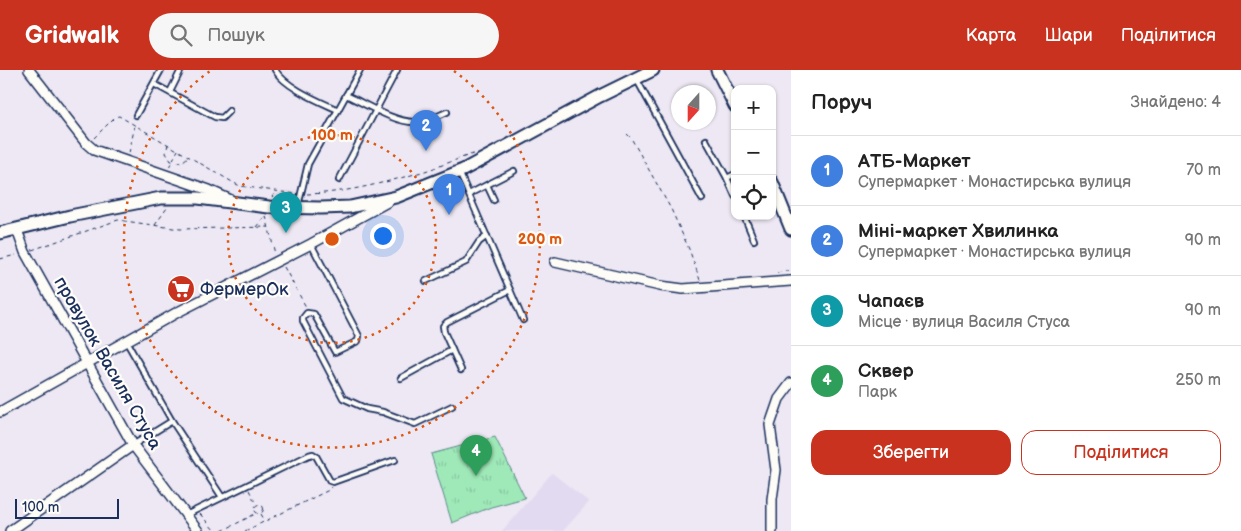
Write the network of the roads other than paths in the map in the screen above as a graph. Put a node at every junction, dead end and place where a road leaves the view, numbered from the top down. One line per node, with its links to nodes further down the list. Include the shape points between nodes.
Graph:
1 (29, 70): 32 (street, via 94,150 209,190)
2 (160, 70): 10 (lane)
3 (181, 70): 11 (lane)
4 (275, 70): 14 (lane, via 300,90)
5 (360, 70): 12 (lane)
6 (397, 70): 15 (lane)
7 (653, 70): 9 (main road)
8 (717, 70): 13 (main road)
9 (636, 78): 20 (main road); 30 (lane)
10 (154, 84): 11 (lane); 18 (lane)
11 (170, 92): 16 (lane, via 215,117 222,118)
12 (346, 95): 14 (lane); 15 (lane)
13 (731, 98)
14 (338, 110): 33 (lane, via 308,164)
15 (377, 110): 17 (lane, via 410,122 424,121); 24 (lane)
16 (229, 111)
17 (447, 112)
18 (136, 115)
19 (706, 140): 23 (lane)
20 (459, 171): 28 (lane); 29 (main road)
21 (514, 171): 25 (lane)
22 (733, 175): 23 (lane)
23 (727, 178): 26 (lane)
24 (339, 180)
25 (487, 185): 28 (lane); 31 (lane)
26 (731, 187)
27 (776, 192): 35 (main road)
28 (469, 194): 38 (lane)
29 (396, 197): 33 (main road, via 350,207); 40 (street)
30 (702, 199)
31 (494, 200)
32 (239, 204): 33 (main road); 36 (main road, via 161,198)
33 (297, 208)
34 (746, 220): 39 (lane)
35 (791, 229)
36 (16, 230): 37 (main road); 48 (street, провулок Василя Стуса)
37 (0, 233)
38 (487, 236): 42 (lane, via 466,262); 44 (lane)
39 (754, 240)
40 (311, 244): 46 (street); 52 (lane, via 359,336 359,340 334,352 315,316 309,312 304,315 303,322 343,398 415,424)
41 (555, 262): 43 (street, via 683,289)
42 (426, 281)
43 (791, 281)
44 (510, 290): 45 (lane); 47 (lane, via 445,324 443,329)
45 (523, 320)
46 (126, 341): 48 (street); 54 (lane, провулок Василя Стуса)
47 (452, 350): 49 (lane); 50 (lane)
48 (86, 364): 53 (street); 55 (street, провулок Василя Стуса)
49 (461, 370)
50 (401, 378)
51 (791, 383): 61 (street, via 780,399 770,425 776,470)
52 (452, 406)
53 (0, 412)
54 (172, 421): 55 (lane); 57 (lane, провулок Василя Стуса)
55 (133, 445): 58 (street, провулок Василя Стуса); 59 (street)
56 (395, 460): 57 (lane, via 333,482 313,454)
57 (222, 497): 58 (lane)
58 (186, 515): 60 (street, провулок Василя Стуса)
59 (10, 531)
60 (198, 531)
61 (772, 531)

